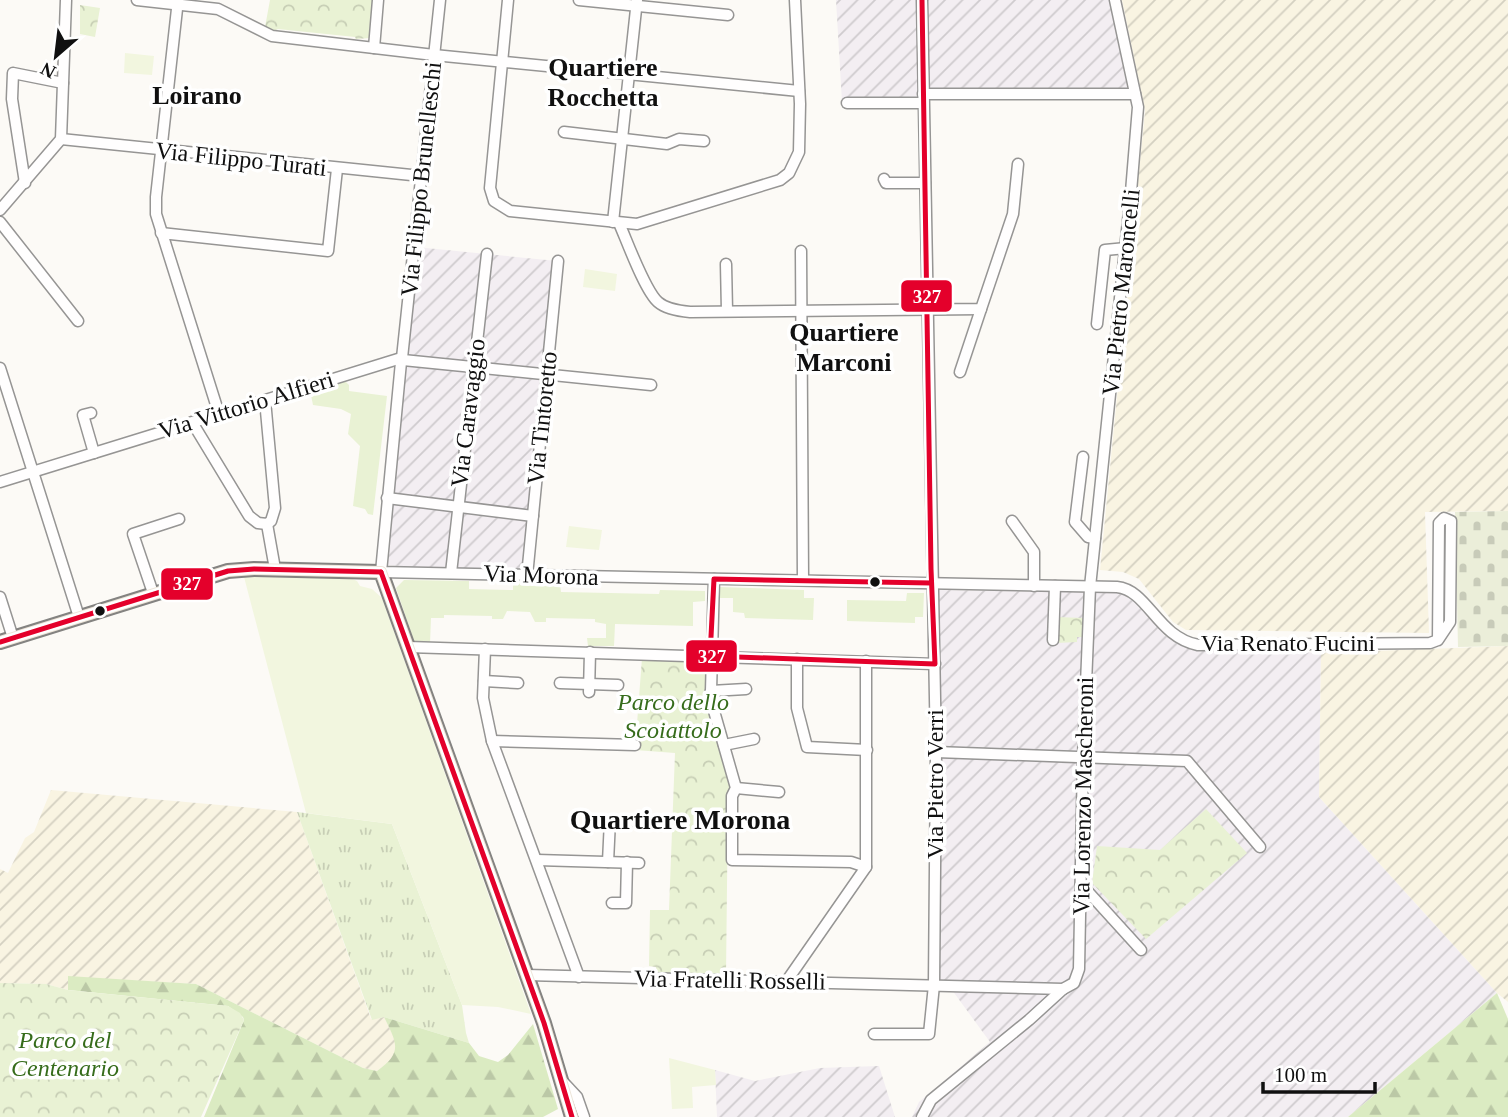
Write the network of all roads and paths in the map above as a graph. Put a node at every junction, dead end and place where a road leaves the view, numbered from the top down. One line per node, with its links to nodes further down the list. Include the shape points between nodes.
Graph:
1 (66, 0): 17 (street)
2 (137, 0): 10 (street)
3 (378, 0): 13 (street)
4 (440, 0): 14 (street, Via Filippo Brunelleschi)
5 (508, 0): 15 (street)
6 (579, 0): 11 (street)
7 (795, 0): 18 (street)
8 (922, 0): 20 (street, Via Pietro Verri)
9 (1115, 0): 19 (street, Via Pietro Maroncelli)
10 (178, 2): 13 (street, via 218,9 272,36); 26 (street)
11 (636, 3): 12 (street); 16 (street)
12 (728, 15)
13 (374, 48): 14 (street)
14 (434, 55): 15 (street); 29 (street, Via Filippo Brunelleschi)
15 (503, 62): 16 (street); 35 (street, via 490,188 494,201 510,211)
16 (629, 74): 18 (street); 24 (street)
17 (63, 83): 23 (street); 31 (street, via 13,73 12,99)
18 (799, 91): 35 (street, via 799,152 789,173 780,180 637,224)
19 (1135, 94): 20 (street); 37 (street, Via Pietro Maroncelli, via 1138,107)
20 (923, 99): 21 (street); 32 (street, Via Pietro Verri)
21 (847, 103)
22 (564, 132): 24 (street)
23 (61, 139): 26 (street, Via Filippo Turati); 31 (street)
24 (621, 139): 25 (street, via 667,144 679,139); 35 (street)
25 (704, 141)
26 (160, 151): 28 (street, Via Filippo Turati); 36 (street, via 156,215)
27 (1018, 164): 43 (street, via 1013,214)
28 (337, 169): 29 (street, Via Filippo Turati); 36 (street, via 328,251)
29 (417, 175): 48 (street, Via Filippo Brunelleschi)
30 (884, 179): 32 (street, via 886,183)
31 (25, 183): 33 (street)
32 (925, 183): 42 (street, Via Pietro Verri)
33 (0, 210)
34 (0, 222): 46 (street)
35 (616, 223): 45 (street, via 657,302 676,310)
36 (161, 233): 56 (street)
37 (1126, 248): 47 (street, via 1105,250); 68 (street, Via Pietro Maroncelli)
38 (800, 251): 44 (street)
39 (486, 254): 49 (street, Via Caravaggio)
40 (558, 261): 52 (street, Via Tintoretto)
41 (726, 264): 45 (street)
42 (927, 308): 43 (street); 44 (street); 75 (street, Via Pietro Verri)
43 (981, 309): 51 (street)
44 (801, 310): 45 (street); 74 (street)
45 (727, 311)
46 (78, 321)
47 (1097, 324)
48 (401, 360): 49 (street); 54 (street, Via Vittorio Alfieri); 62 (street, Via Filippo Brunelleschi)
49 (474, 367): 52 (street); 63 (street, Via Caravaggio)
50 (0, 368): 60 (street)
51 (960, 372)
52 (547, 374): 53 (street); 64 (street, Via Tintoretto)
53 (651, 385)
54 (265, 400): 56 (street, Via Vittorio Alfieri); 67 (street, via 275,509)
55 (91, 413): 58 (street, via 83,415)
56 (219, 414): 57 (street, Via Vittorio Alfieri)
57 (192, 422): 58 (street, Via Vittorio Alfieri); 67 (street, via 249,516)
58 (94, 453): 60 (street, Via Vittorio Alfieri)
59 (1083, 457): 68 (street, via 1075,523)
60 (33, 472): 61 (street, Via Vittorio Alfieri); 81 (street)
61 (0, 482)
62 (387, 498): 63 (street); 70 (street, Via Filippo Brunelleschi)
63 (457, 506): 64 (street); 71 (street, Via Caravaggio)
64 (533, 516): 72 (street, Via Tintoretto)
65 (179, 519): 79 (street, via 133,534)
66 (1012, 521): 76 (street, via 1034,552)
67 (267, 524): 69 (street)
68 (1095, 538): 78 (street, Via Pietro Maroncelli)
69 (275, 569): 70 (main road, Via Morona); 79 (main road, Via Morona, via 228,571)
70 (381, 572): 71 (street, Via Morona); 85 (main road)
71 (451, 573): 72 (street, Via Morona)
72 (527, 576): 73 (street, Via Morona)
73 (714, 579): 74 (street, Via Morona); 88 (street)
74 (803, 580): 75 (street, Via Morona)
75 (931, 583): 76 (street, Via Renato Fucini); 91 (street, Via Pietro Verri)
76 (1034, 586): 77 (street, Via Renato Fucini)
77 (1055, 586): 78 (street, Via Renato Fucini); 83 (street)
78 (1090, 587): 84 (street, Via Renato Fucini, via 1130,590 1170,633 1198,645); 105 (street, Via Lorenzo Mascheroni)
79 (153, 593): 81 (main road, Via Morona)
80 (0, 597): 82 (street)
81 (79, 617): 82 (main road, Via Morona)
82 (6, 640)
83 (1053, 640)
84 (1438, 640): 84 (street, via 1450,622 1451,521 1444,518 1439,523)
85 (408, 647): 86 (street); 118 (main road)
86 (485, 649): 87 (street); 92 (street)
87 (590, 652): 88 (street); 96 (street)
88 (710, 656): 89 (street); 98 (street)
89 (797, 659): 90 (street); 103 (street, via 797,708 807,747)
90 (866, 661): 91 (street); 103 (street)
91 (935, 664): 104 (street, Via Pietro Verri)
92 (484, 681): 93 (street); 100 (street)
93 (518, 683)
94 (560, 683): 96 (street)
95 (618, 685): 96 (street)
96 (589, 688)
97 (747, 689): 98 (street)
98 (711, 691): 102 (street)
99 (754, 739): 102 (street)
100 (492, 741): 101 (street); 110 (street)
101 (635, 744)
102 (724, 745): 106 (street)
103 (867, 750): 114 (street)
104 (936, 752): 105 (street); 121 (street, Via Pietro Verri)
105 (1083, 757): 109 (street, via 1187,761); 115 (street, Via Lorenzo Mascheroni)
106 (736, 788): 107 (street); 114 (street, via 732,796 732,860 851,862)
107 (779, 792)
108 (635, 821): 111 (street, via 610,820)
109 (1260, 847)
110 (537, 860): 111 (street); 119 (street)
111 (608, 862): 112 (street)
112 (627, 863): 113 (street); 116 (street, via 625,903)
113 (639, 863)
114 (866, 867): 120 (street)
115 (1081, 884): 117 (street); 122 (street, Via Lorenzo Mascheroni, via 1079,969 1074,983)
116 (612, 902)
117 (1141, 950)
118 (527, 975): 119 (street, Via Fratelli Rosselli); 124 (main road)
119 (579, 976): 120 (street, Via Fratelli Rosselli)
120 (786, 982): 121 (street, Via Fratelli Rosselli)
121 (934, 985): 122 (street, Via Fratelli Rosselli); 123 (street, via 929,1034)
122 (1059, 989): 127 (street, Via Lorenzo Mascheroni, via 1029,1020 931,1100)
123 (874, 1034)
124 (562, 1080): 125 (main road); 126 (street, via 577,1097)
125 (572, 1117)
126 (584, 1117)
127 (922, 1117)

